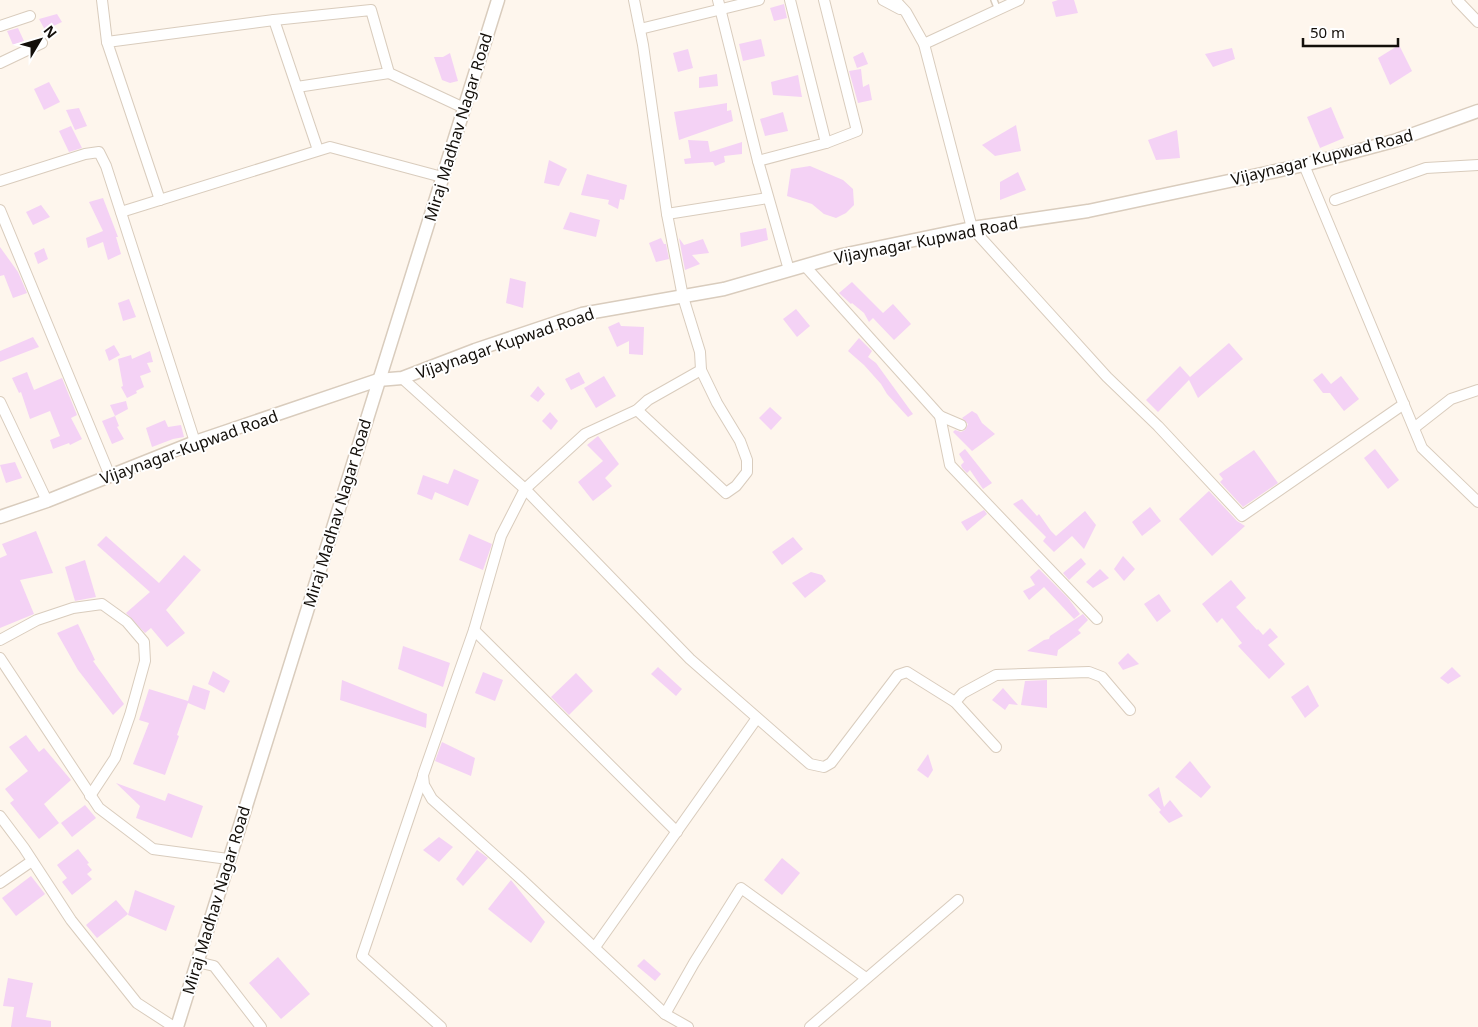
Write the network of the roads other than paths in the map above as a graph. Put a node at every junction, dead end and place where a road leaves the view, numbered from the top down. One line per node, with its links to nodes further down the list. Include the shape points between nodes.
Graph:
1 (102, 0): 19 (street)
2 (498, 0): 25 (street, Miraj Madhav Nagar Road)
3 (634, 0): 18 (street)
4 (759, 0): 11 (street)
5 (790, 0): 27 (street)
6 (824, 0): 27 (street, via 857,131)
7 (883, 0): 13 (street)
8 (895, 0): 13 (street)
9 (1019, 0): 12 (street)
10 (1457, 0): 16 (street)
11 (719, 4): 18 (street); 29 (street)
12 (996, 5): 21 (street)
13 (906, 12): 21 (street)
14 (30, 16): 17 (street)
15 (274, 20): 19 (street); 23 (street, via 371,10); 24 (street)
16 (1478, 22)
17 (0, 26)
18 (640, 29): 39 (street)
19 (107, 42): 35 (street)
20 (42, 43): 22 (street)
21 (924, 44): 40 (street)
22 (0, 63)
23 (389, 73): 24 (street); 25 (street)
24 (298, 87): 28 (street)
25 (464, 108): 32 (street, Miraj Madhav Nagar Road)
26 (1478, 111): 31 (street, Vijaynagar Kupwad Road, via 1394,141)
27 (826, 143): 29 (street)
28 (318, 150): 32 (street, via 330,147); 35 (street)
29 (758, 161): 34 (street)
30 (1478, 164): 36 (street, via 1426,168)
31 (1304, 165): 40 (street, Vijaynagar Kupwad Road, via 1088,212); 49 (street)
32 (442, 177): 46 (street, Miraj Madhav Nagar Road)
33 (0, 181): 38 (street, via 99,152)
34 (768, 198): 39 (street); 42 (street)
35 (160, 200): 38 (street)
36 (1335, 200)
37 (0, 210): 55 (street)
38 (121, 212): 54 (street)
39 (667, 214): 43 (street)
40 (972, 228): 41 (street, Vijaynagar Kupwad Road, via 842,255); 49 (street, via 1107,377 1242,516)
41 (805, 266): 42 (street, Vijaynagar Kupwad Road); 51 (street)
42 (789, 270): 43 (street, Vijaynagar Kupwad Road)
43 (682, 296): 44 (street, via 700,352); 45 (street, Vijaynagar Kupwad Road, via 582,314)
44 (701, 370): 50 (street, via 648,400); 50 (street, via 747,460 747,472 726,493)
45 (402, 378): 46 (street, Vijaynagar Kupwad Road); 56 (street)
46 (378, 380): 54 (street, Vijaynagar-Kupwad Road); 72 (street, Miraj Madhav Nagar Road)
47 (1478, 390): 53 (street, via 1451,399)
48 (0, 402): 57 (street)
49 (1404, 404): 53 (street)
50 (637, 410): 56 (street, via 585,434)
51 (940, 416): 52 (street); 60 (street, via 950,465)
52 (961, 425)
53 (1414, 428): 58 (street, via 1422,448)
54 (195, 442): 55 (street, Vijaynagar-Kupwad Road)
55 (110, 476): 57 (street, Vijaynagar-Kupwad Road)
56 (525, 489): 61 (street, via 501,536); 66 (street, via 690,659)
57 (46, 501): 59 (street, Vijaynagar-Kupwad Road)
58 (1478, 502)
59 (0, 517)
60 (1096, 619)
61 (474, 630): 68 (street); 71 (street)
62 (0, 640): 69 (street, via 37,620 73,608 102,604 127,622 144,642 145,661 115,758)
63 (0, 658): 69 (street)
64 (955, 702): 65 (street, via 963,693 996,675 1089,672 1102,677); 66 (street, via 907,672 898,675 831,763 824,767 810,764); 67 (street)
65 (1130, 710)
66 (757, 718): 71 (street)
67 (996, 747)
68 (423, 775): 76 (street, via 432,800); 82 (street, via 362,956)
69 (90, 796): 72 (street, via 99,808 153,849)
70 (0, 816): 73 (street)
71 (677, 832): 76 (street)
72 (228, 859): 77 (street, Miraj Madhav Nagar Road)
73 (32, 861): 74 (street); 80 (street, via 71,920 137,1002)
74 (0, 883)
75 (958, 900): 78 (street)
76 (594, 947): 79 (street)
77 (197, 962): 80 (street, Miraj Madhav Nagar Road); 81 (street, via 214,966)
78 (866, 978): 79 (street, via 741,888); 84 (street)
79 (665, 1014): 83 (street)
80 (176, 1027)
81 (261, 1027)
82 (441, 1027)
83 (688, 1027)
84 (810, 1027)

